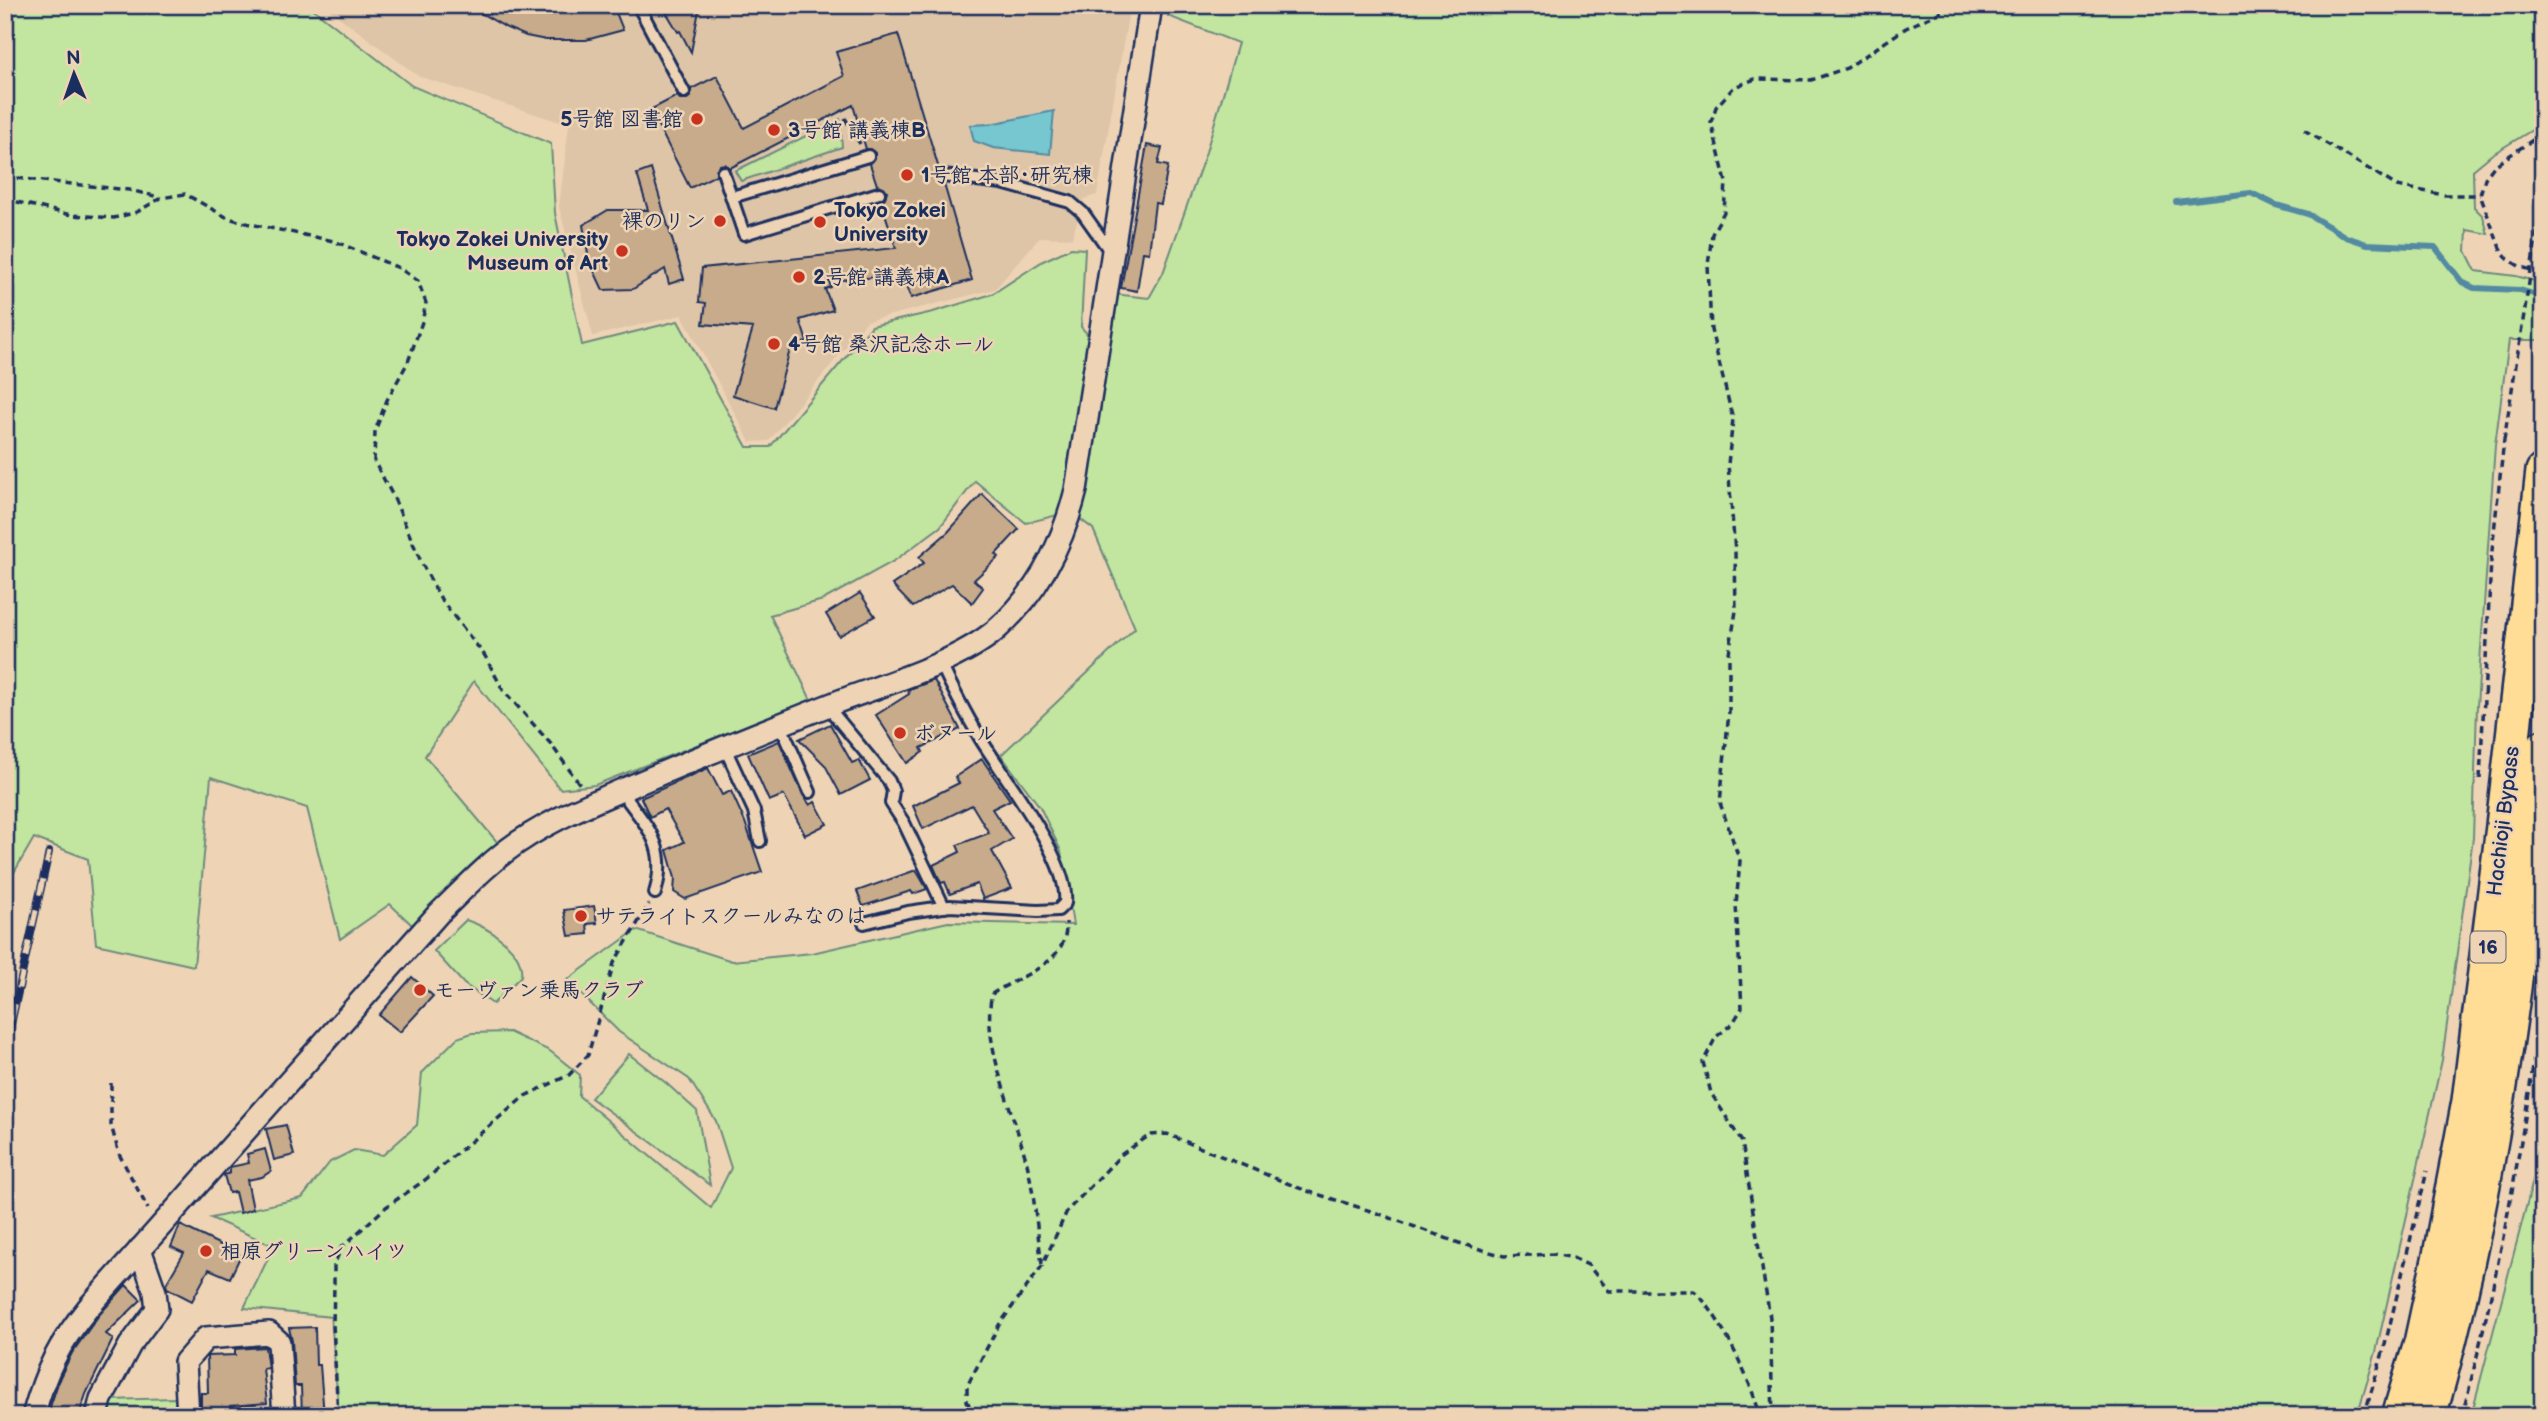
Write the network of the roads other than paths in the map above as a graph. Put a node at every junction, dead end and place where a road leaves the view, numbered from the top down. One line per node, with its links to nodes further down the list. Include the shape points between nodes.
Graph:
1 (638, 5): 3 (lane)
2 (1151, 5): 9 (street)
3 (684, 92)
4 (868, 156): 8 (lane)
5 (723, 172): 8 (lane)
6 (943, 176): 9 (lane, via 1002,183 1070,202)
7 (879, 193): 8 (lane, via 744,234)
8 (732, 197)
9 (1111, 252): 11 (street, via 1068,523 1021,605 979,643)
10 (2543, 471): 22 (highway, Hachioji Bypass / 16)
11 (940, 662): 12 (street); 20 (lane, via 979,737 1051,852 1065,898 1063,907 1038,911)
12 (827, 706): 13 (street); 20 (lane, via 889,781 891,803)
13 (781, 726): 14 (street); 17 (lane)
14 (724, 746): 16 (street); 18 (lane, via 754,811)
15 (2543, 747): 24 (highway, Hachioji Bypass / 16, via 2498,1104)
16 (621, 791): 19 (lane, via 648,828 660,855); 23 (street, via 552,821 485,868)
17 (810, 792)
18 (760, 841)
19 (655, 893)
20 (944, 907): 21 (lane)
21 (864, 923)
22 (2469, 1101): 29 (highway, 16); 30 (highway, Hachioji Bypass / 16, via 2421,1343)
23 (140, 1249): 25 (street, via 70,1331 44,1379); 26 (street, via 157,1309 130,1345 101,1399)
24 (2451, 1342): 31 (highway, Hachioji Bypass / 16); 32 (highway, 16)
25 (33, 1416)
26 (97, 1416)
27 (188, 1416): 28 (street, via 184,1362 206,1338 269,1333 279,1342)
28 (284, 1416)
29 (2382, 1416)
30 (2399, 1416)
31 (2429, 1416)
32 (2435, 1416)

